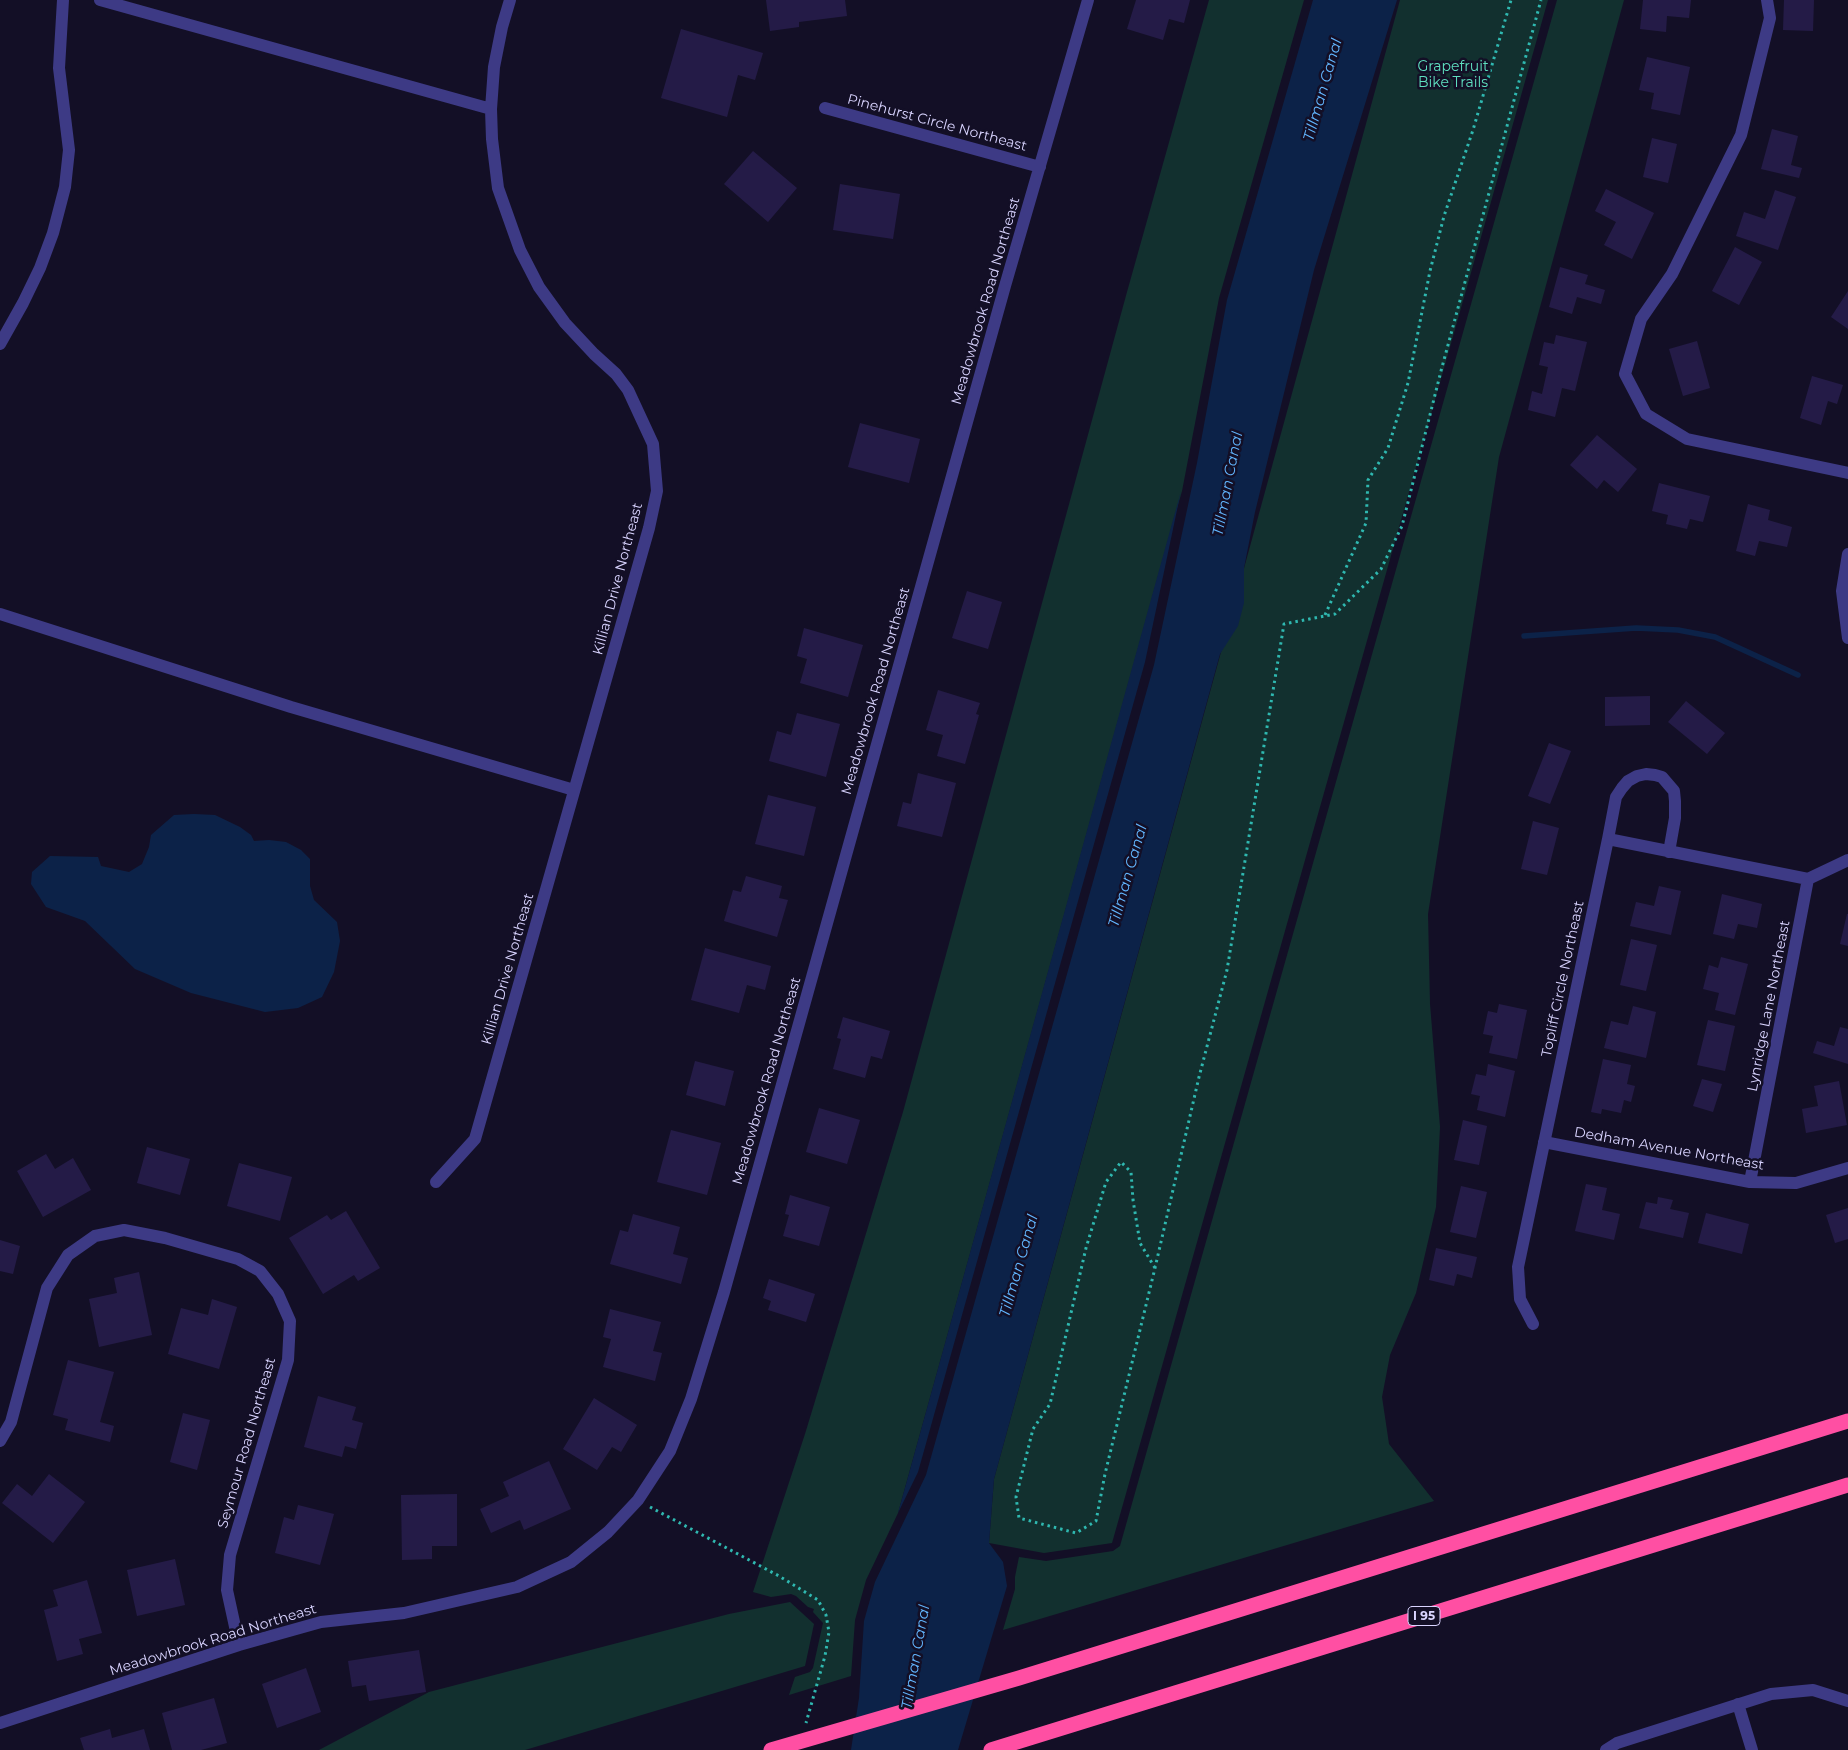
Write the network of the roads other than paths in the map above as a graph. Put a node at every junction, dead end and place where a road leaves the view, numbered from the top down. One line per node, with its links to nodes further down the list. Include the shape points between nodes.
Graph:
1 (63, 0): 9 (street, via 59,68 69,150 65,187 40,268)
2 (100, 0): 7 (street)
3 (510, 0): 7 (street, Killian Drive Northeast, via 494,67)
4 (1088, 0): 8 (street, Meadowbrook Road Northeast)
5 (1767, 0): 10 (street, via 1770,18 1741,135 1672,274 1641,318 1624,374 1646,414 1687,439)
6 (825, 108): 8 (street, Pinehurst Circle Northeast)
7 (491, 109): 14 (street, Killian Drive Northeast, via 498,188 520,250 539,287 565,323 628,390 653,444 657,491 649,528)
8 (1040, 167): 27 (street, Meadowbrook Road Northeast, via 718,1310 691,1399 670,1451 638,1500 608,1532 571,1562 516,1587 404,1613 321,1622)
9 (0, 344)
10 (1848, 473)
11 (1848, 554): 13 (street, via 1842,591)
12 (0, 614): 14 (street, via 291,707)
13 (1848, 638)
14 (574, 790): 21 (street, Killian Drive Northeast, via 475,1139)
15 (1608, 839): 16 (street); 16 (street, via 1615,803 1622,788 1637,776 1655,775 1662,777 1674,791 1675,818); 19 (street, Topliff Circle Northeast)
16 (1669, 852): 18 (street)
17 (1848, 860): 18 (street)
18 (1808, 879): 22 (street, Lynridge Lane Northeast)
19 (1544, 1142): 22 (street, Dedham Avenue Northeast); 23 (street, Topliff Circle Northeast, via 1518,1268 1520,1299)
20 (1848, 1168): 22 (street, Dedham Avenue Northeast, via 1796,1183)
21 (436, 1182)
22 (1750, 1182)
23 (1533, 1324)
24 (1848, 1421): 31 (highway, via 1019,1678)
25 (0, 1440): 27 (street, Seymour Road Northeast, via 11,1422 47,1288 68,1255 95,1236 124,1230 165,1238 238,1260 260,1271 278,1294 290,1321 288,1360 230,1555 227,1590)
26 (1848, 1485): 32 (highway, I 95)
27 (239, 1646): 30 (street, Meadowbrook Road Northeast)
28 (1848, 1701): 29 (street, via 1813,1690 1771,1694)
29 (1738, 1704): 33 (street, via 1617,1743); 34 (street)
30 (0, 1723)
31 (776, 1749)
32 (995, 1749)
33 (1606, 1750)
34 (1752, 1750)

